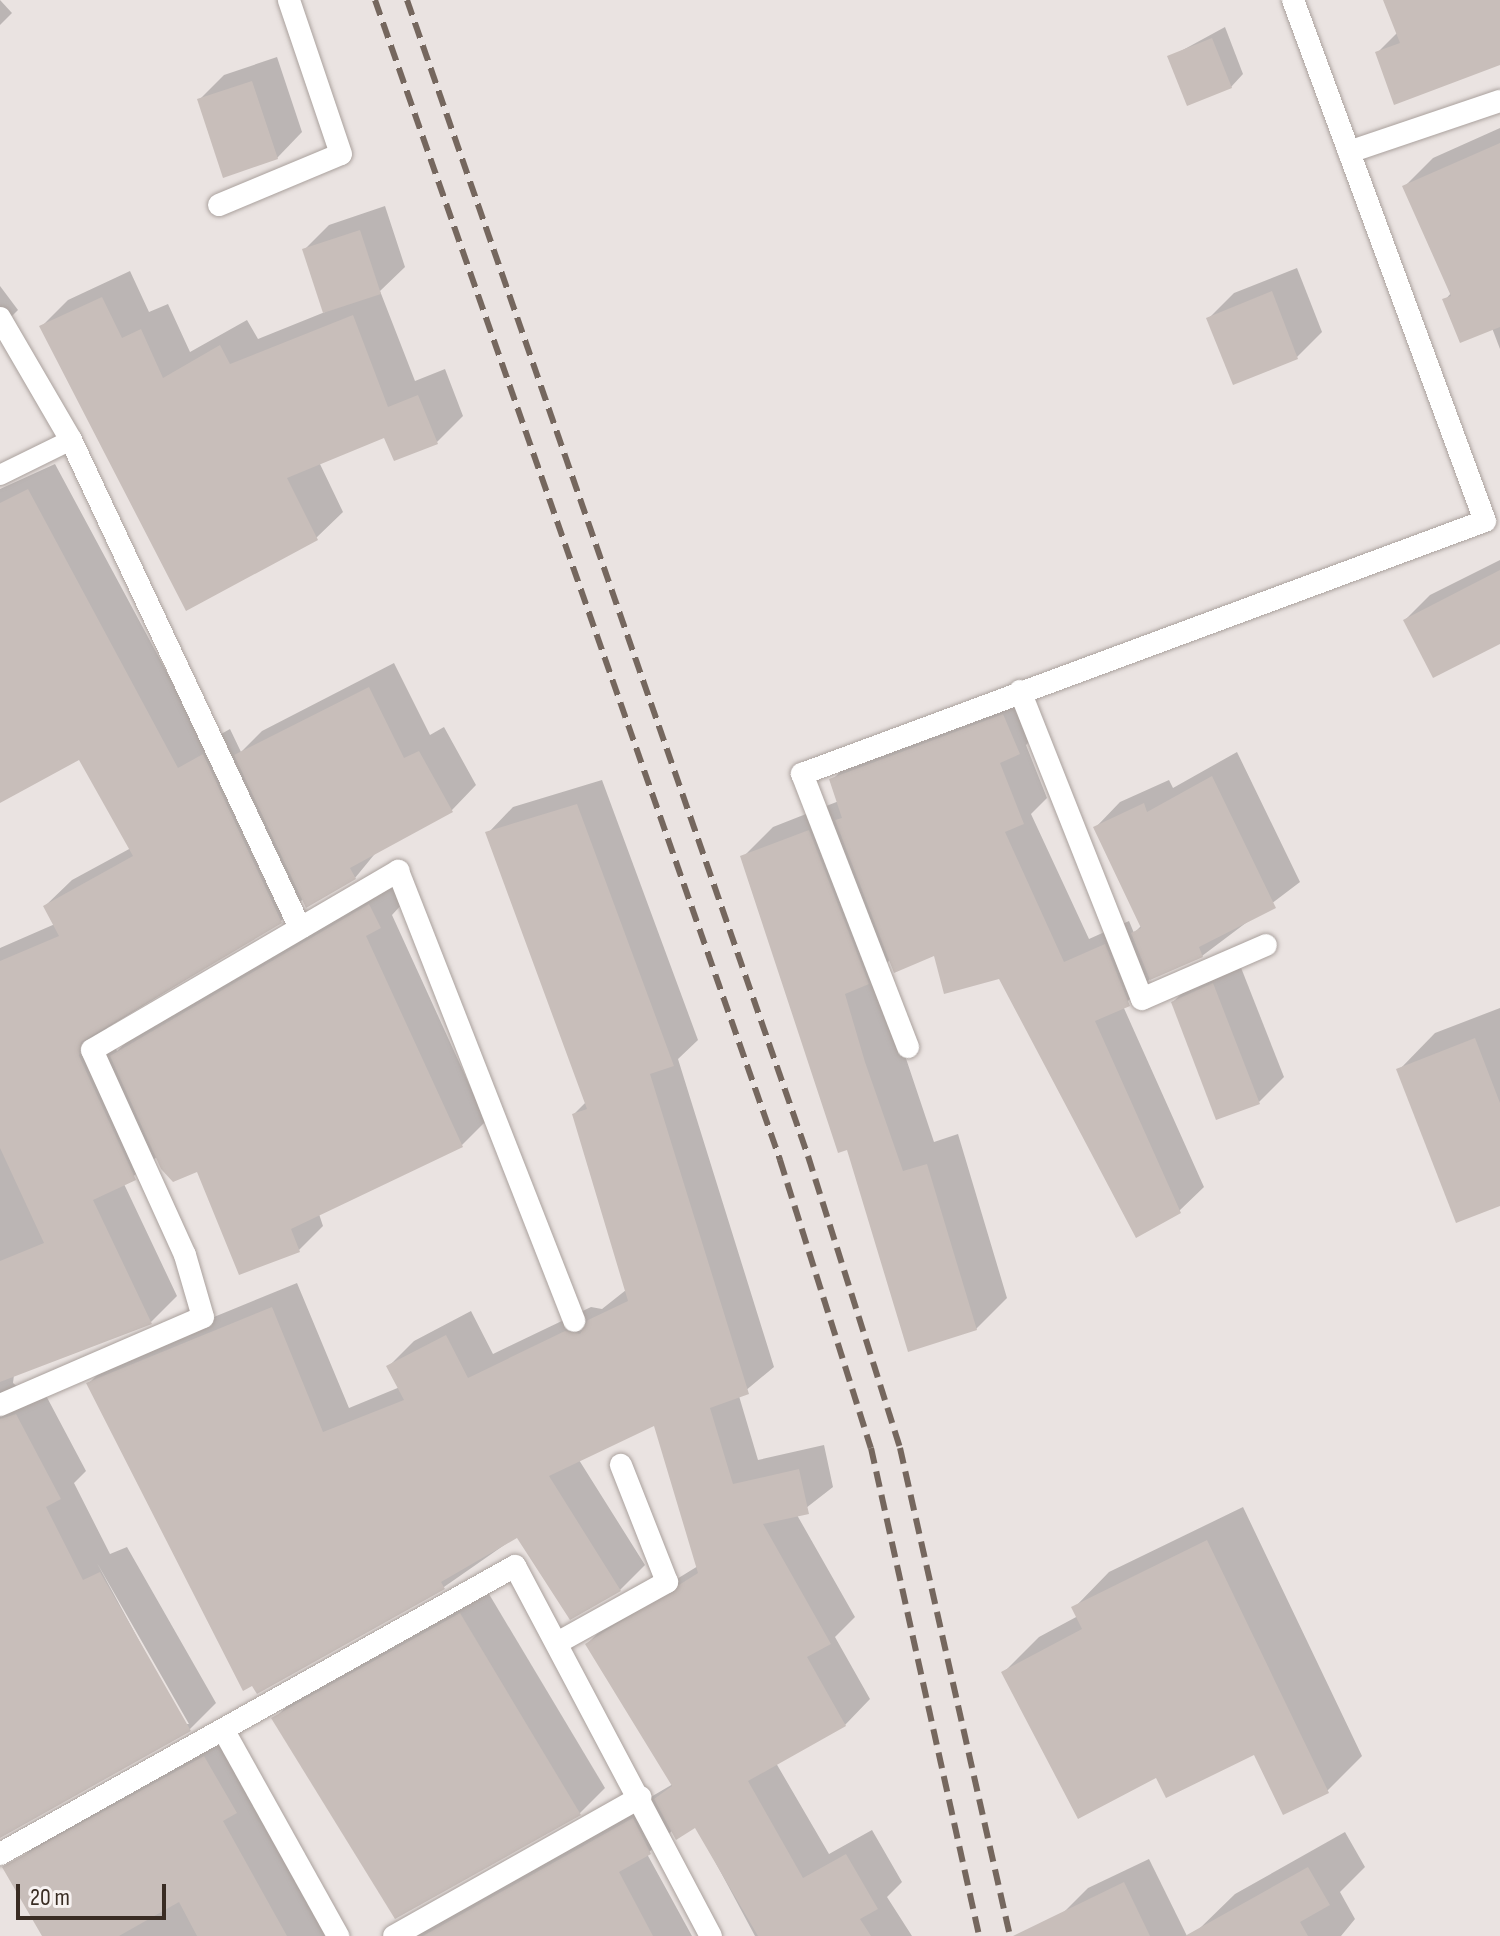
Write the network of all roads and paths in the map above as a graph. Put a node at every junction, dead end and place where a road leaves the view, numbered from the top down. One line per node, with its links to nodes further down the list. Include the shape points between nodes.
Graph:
1 (289, 0): 5 (street, via 341,154)
2 (1293, 0): 4 (street)
3 (1500, 101): 4 (street)
4 (1349, 152): 9 (street, via 1485,521)
5 (219, 205)
6 (0, 318): 7 (street)
7 (71, 440): 8 (lane); 10 (street)
8 (0, 475)
9 (1020, 691): 11 (street, via 1142,999); 12 (street, via 802,774)
10 (300, 928): 13 (street, via 398,871); 14 (street, via 92,1050 185,1255 203,1317)
11 (1266, 945)
12 (908, 1047)
13 (574, 1321)
14 (0, 1405)
15 (621, 1465): 16 (street, via 667,1582)
16 (557, 1643): 17 (street, via 515,1566); 18 (street)
17 (224, 1731): 19 (street); 20 (street)
18 (641, 1797): 21 (street); 22 (street)
19 (0, 1854)
20 (338, 1936)
21 (394, 1936)
22 (711, 1936)

